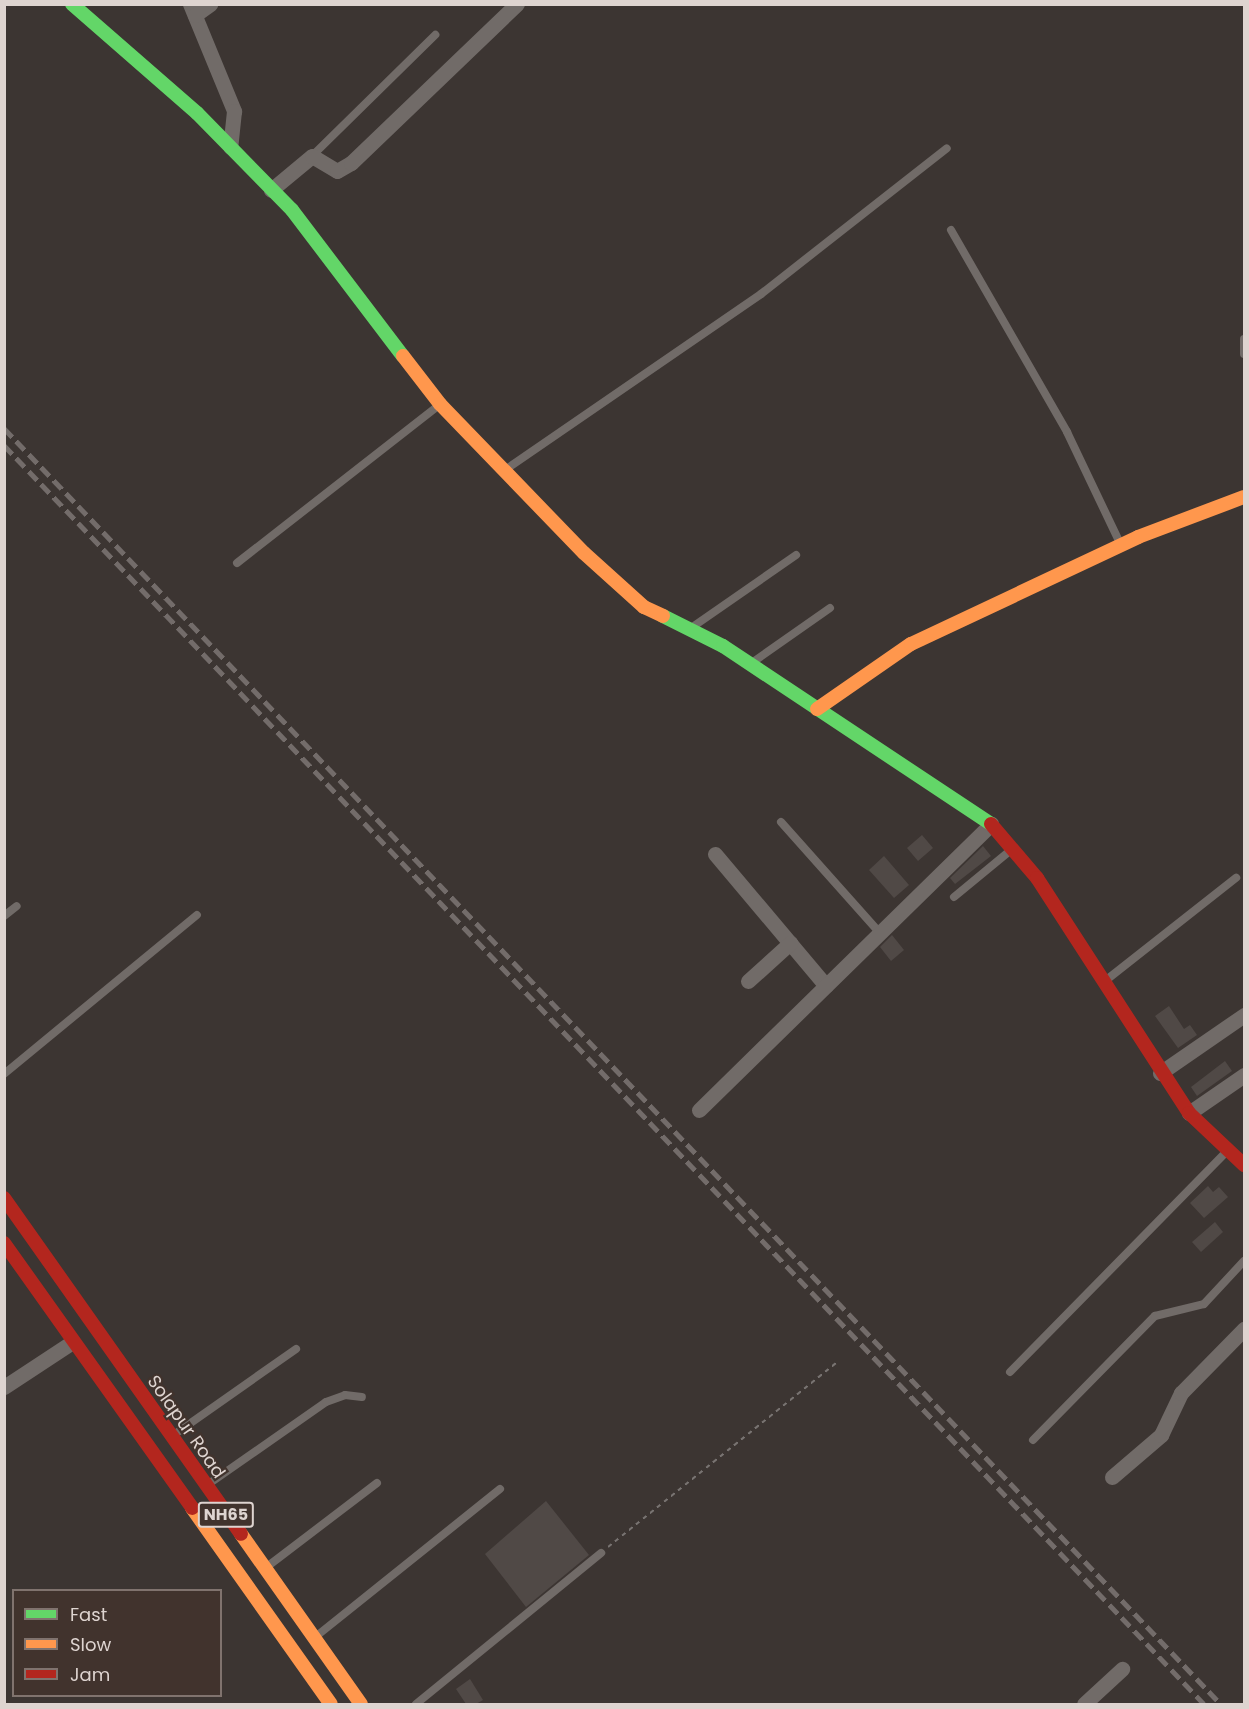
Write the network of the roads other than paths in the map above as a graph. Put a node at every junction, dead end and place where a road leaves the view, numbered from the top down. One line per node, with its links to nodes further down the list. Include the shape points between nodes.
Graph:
1 (72, 4): 6 (main road)
2 (210, 4): 4 (street)
3 (517, 4): 8 (street, via 344,168 329,169)
4 (192, 10): 6 (street, via 234,111)
5 (435, 35): 8 (lane)
6 (230, 147): 9 (main road)
7 (947, 148): 14 (lane, via 760,294)
8 (312, 156): 9 (street)
9 (272, 190): 13 (main road)
10 (951, 230): 16 (lane, via 1067,432)
11 (1245, 339): 12 (lane)
12 (1245, 354)
13 (440, 404): 14 (main road); 18 (lane)
14 (503, 471): 20 (main road, via 644,607)
15 (1245, 497): 16 (main road)
16 (1121, 545): 22 (main road, via 911,644)
17 (796, 555): 20 (lane)
18 (237, 563)
19 (830, 608): 21 (lane)
20 (689, 630): 21 (main road)
21 (750, 664): 22 (main road)
22 (817, 709): 24 (main road)
23 (781, 822): 32 (lane)
24 (992, 825): 25 (main road); 32 (street)
25 (1014, 848): 28 (lane); 35 (main road)
26 (715, 854): 33 (street)
27 (1236, 878): 35 (lane)
28 (954, 897)
29 (17, 906): 31 (lane)
30 (196, 915): 38 (lane)
31 (4, 916)
32 (880, 933): 36 (street)
33 (790, 943): 34 (street); 36 (street)
34 (748, 981)
35 (1101, 984): 39 (main road)
36 (826, 986): 41 (street)
37 (1245, 1015): 39 (street)
38 (4, 1074)
39 (1160, 1074): 42 (main road)
40 (1245, 1075): 42 (street)
41 (699, 1110)
42 (1189, 1113): 43 (main road)
43 (1228, 1150): 44 (main road); 51 (lane)
44 (1245, 1165)
45 (4, 1198): 54 (main road, Solapur Road / NH65)
46 (4, 1243): 49 (main road, NH65)
47 (1245, 1261): 55 (lane, via 1204,1304 1155,1316)
48 (1245, 1329): 56 (street, via 1181,1393 1161,1436)
49 (69, 1339): 52 (street); 64 (main road, NH65)
50 (296, 1348): 54 (lane)
51 (1010, 1372)
52 (4, 1387)
53 (362, 1397): 58 (lane, via 345,1395 326,1402)
54 (171, 1437): 58 (main road, Solapur Road / NH65)
55 (1033, 1440)
56 (1112, 1477)
57 (377, 1483): 61 (lane)
58 (206, 1486): 61 (main road, Solapur Road / NH65)
59 (500, 1489): 62 (lane)
60 (601, 1553): 66 (lane)
61 (265, 1569): 62 (main road, Solapur Road / NH65)
62 (313, 1638): 65 (main road, Solapur Road / NH65)
63 (1122, 1669): 67 (street)
64 (331, 1704)
65 (361, 1704)
66 (416, 1704)
67 (1084, 1704)

